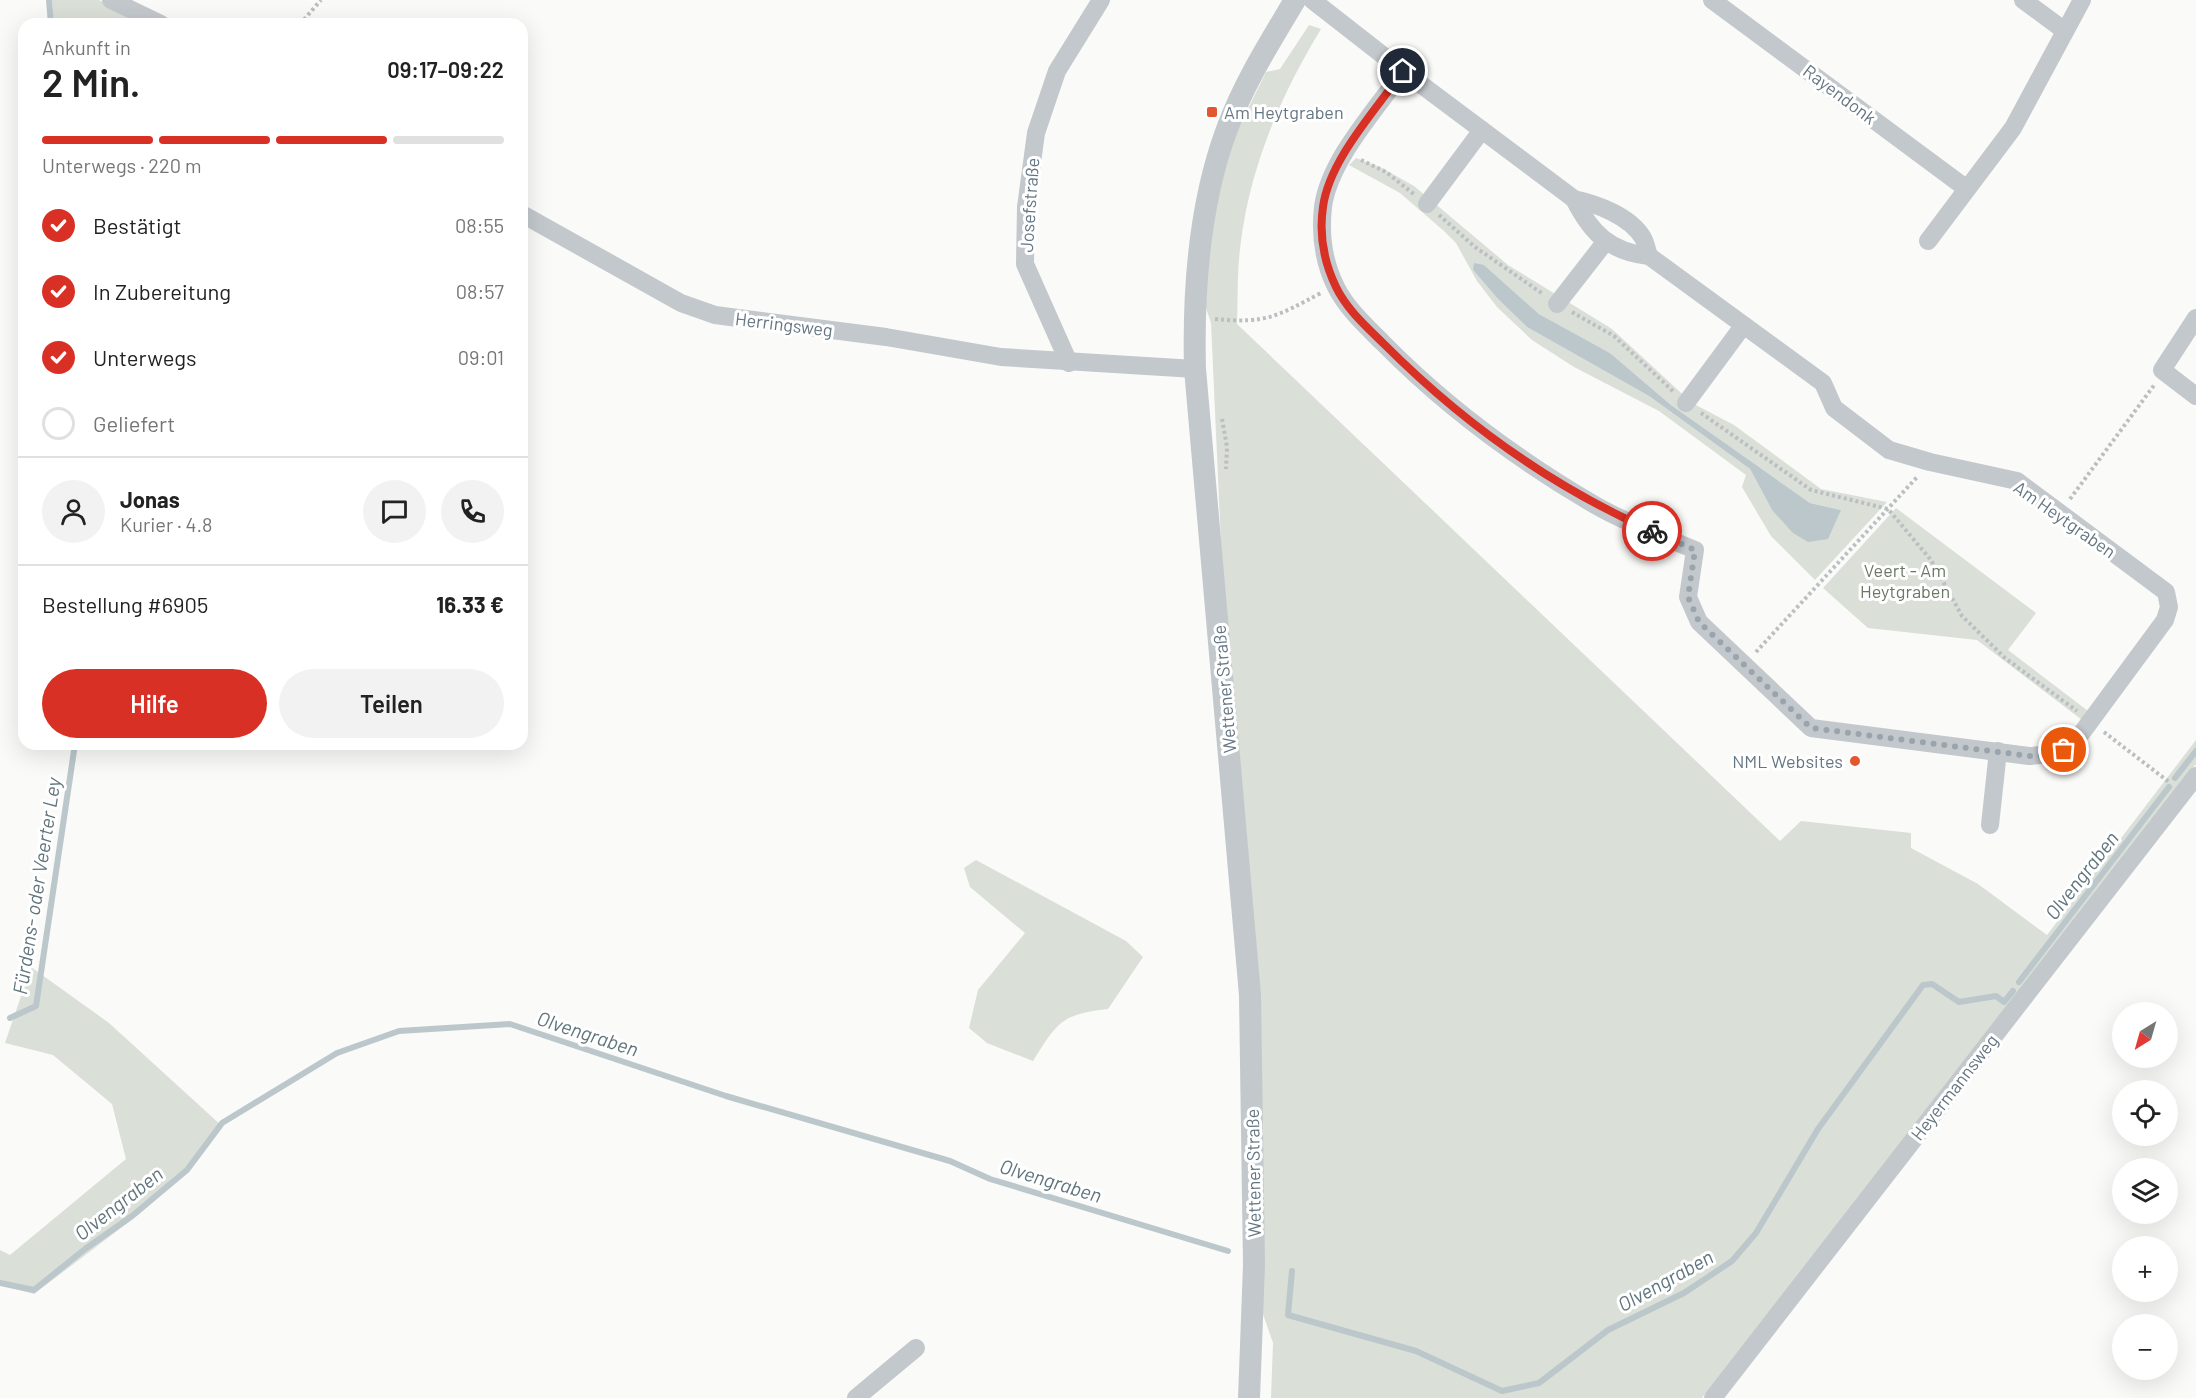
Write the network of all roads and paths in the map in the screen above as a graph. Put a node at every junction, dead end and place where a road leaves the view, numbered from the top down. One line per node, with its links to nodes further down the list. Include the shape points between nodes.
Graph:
1 (111, 0): 9 (street)
2 (321, 0): 10 (path)
3 (1101, 0): 29 (street, Josefstraße, via 1057,71 1036,133 1026,207 1025,264)
4 (1295, 0): 25 (street, Wettener Straße, via 1259,59 1227,129 1209,192)
5 (1312, 0): 12 (street, Am Heytgraben)
6 (1713, 0): 15 (street, Rayendonk)
7 (2023, 0): 11 (street)
8 (2082, 0): 11 (street)
9 (149, 18)
10 (305, 18)
11 (2065, 31): 15 (street, via 2013,128)
12 (1403, 71): 13 (street, Am Heytgraben); 14 (street, Am Heytgraben)
13 (1482, 130): 16 (street, Am Heytgraben); 17 (street)
14 (1343, 157): 17 (path, via 1356,158 1386,172); 22 (street, Am Heytgraben, via 1323,205 1321,233)
15 (1967, 189): 20 (street)
16 (1574, 199): 19 (street, Am Heytgraben, via 1586,224); 21 (street, Am Heytgraben, via 1616,214 1643,237)
17 (1427, 204): 23 (path, via 1475,247)
18 (528, 217): 29 (street, Herringsweg, via 681,303 714,315 1001,357)
19 (1606, 241): 21 (street, Am Heytgraben, via 1628,254); 23 (street)
20 (1928, 241)
21 (1649, 256): 27 (street, Am Heytgraben)
22 (1336, 287): 25 (path, via 1272,318 1242,322); 39 (street, Am Heytgraben, via 1355,315 1408,368 1473,423 1597,507 1695,550 1688,597 1699,622)
23 (1557, 304): 33 (path, via 1614,336)
24 (1215, 309): 25 (path)
25 (1204, 317): 28 (path); 30 (street, Wettener Straße)
26 (2196, 318): 31 (street)
27 (1743, 326): 33 (street); 35 (street, Am Heytgraben, via 1823,383 1834,408 1889,450)
28 (1215, 328)
29 (1069, 363): 30 (street)
30 (1195, 369): 47 (street, Wettener Straße, via 1250,995 1254,1264)
31 (2162, 370): 32 (street); 38 (path)
32 (2196, 396)
33 (1686, 403): 37 (path, via 1811,490)
34 (1222, 416): 36 (path)
35 (1930, 462): 37 (path); 38 (street, Am Heytgraben, via 2017,481)
36 (1226, 474)
37 (1888, 509): 39 (path); 40 (path, via 1931,560 1962,616 2005,658)
38 (2060, 512): 40 (street, Am Heytgraben, via 2166,592 2169,607 2165,620)
39 (1743, 664): 41 (street, Am Heytgraben, via 1811,728)
40 (2091, 722): 41 (street, Am Heytgraben, via 2075,742 2048,755); 43 (path)
41 (1998, 751): 44 (street)
42 (2196, 776): 43 (street, Heyermannsweg)
43 (2183, 792): 48 (street, Heyermannsweg)
44 (1990, 825)
45 (916, 1348): 46 (street)
46 (856, 1398)
47 (1249, 1398)
48 (1713, 1398)

